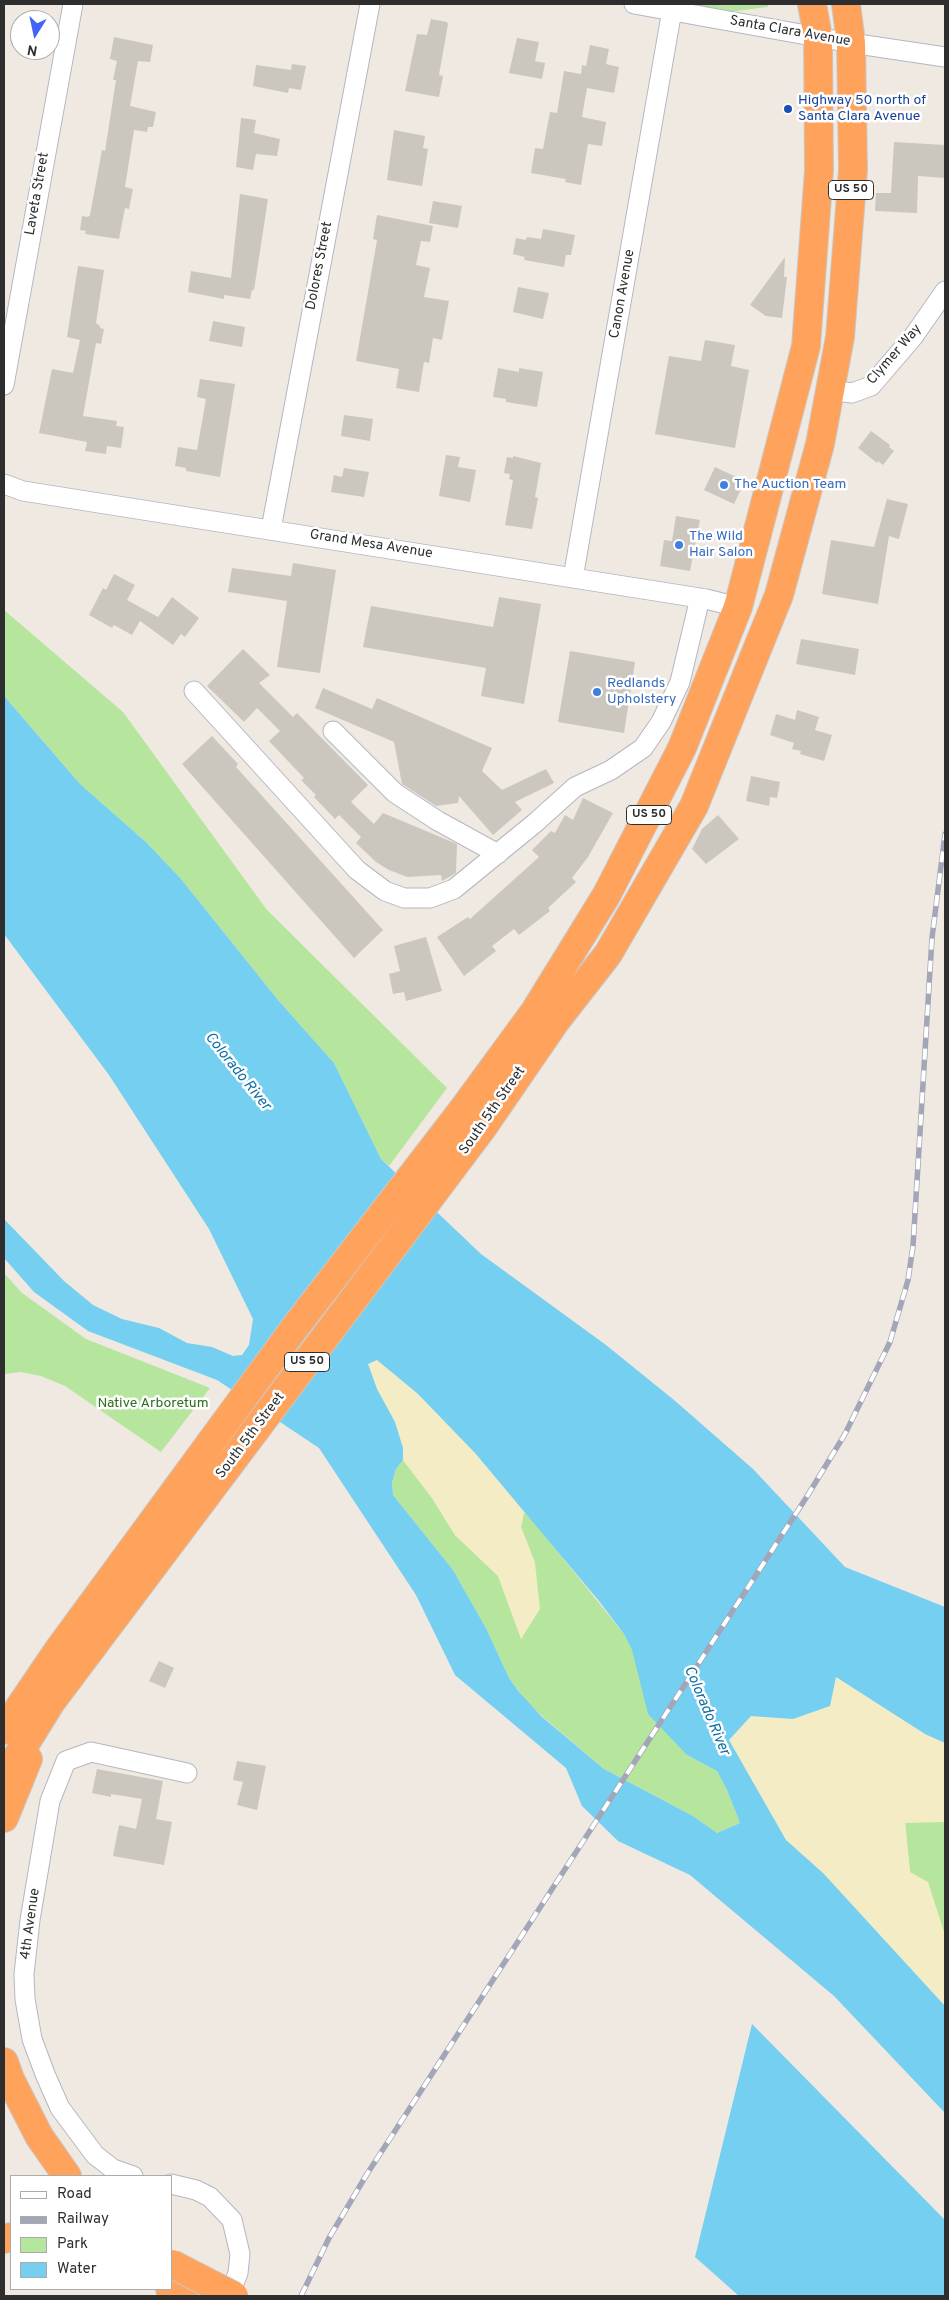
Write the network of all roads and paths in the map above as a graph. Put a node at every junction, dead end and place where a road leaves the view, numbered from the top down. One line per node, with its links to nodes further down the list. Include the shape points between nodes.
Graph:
1 (73, 4): 13 (street, Laveta Street)
2 (370, 4): 16 (street, Dolores Street)
3 (634, 4): 6 (street, Santa Clara Avenue)
4 (812, 4): 7 (highway, US 50)
5 (846, 4): 8 (highway, US 50)
6 (672, 10): 7 (street, Santa Clara Avenue); 17 (street, Canon Avenue)
7 (818, 37): 8 (street, Santa Clara Avenue); 11 (highway, via 839,73 832,317); 12 (highway, US 50, via 819,170)
8 (851, 43): 9 (street, Santa Clara Avenue); 11 (highway, US 50, via 853,170)
9 (945, 57)
10 (945, 291): 14 (street, Clymer Way, via 913,337 871,386 852,393)
11 (840, 336): 14 (highway, US 50)
12 (806, 346): 18 (highway, via 819,369 801,456 770,568); 20 (highway, US 50)
13 (4, 385)
14 (830, 390): 18 (highway, US 50, via 820,444)
15 (4, 484): 16 (street, Grand Mesa Avenue, via 23,491)
16 (271, 529): 17 (street, Grand Mesa Avenue)
17 (573, 578): 19 (street, Grand Mesa Avenue)
18 (779, 595): 24 (highway, US 50, via 694,806)
19 (700, 598): 20 (street, Grand Mesa Avenue); 23 (street, via 680,682 661,722 643,748 611,770 574,787)
20 (738, 607): 24 (highway, via 744,654 676,809 622,906); 25 (highway, US 50, via 682,748)
21 (194, 691): 23 (street, via 357,870 385,891 404,898 430,898 454,889)
22 (333, 731): 23 (street, via 395,792)
23 (498, 854)
24 (608, 954): 25 (highway, US 50)
25 (545, 1017): 26 (highway, South 5th Street / US 50, via 472,1120 291,1334)
26 (121, 1587): 27 (highway, South 5th Street / US 50); 28 (highway, South 5th Street / US 50)
27 (51, 1702): 30 (highway, South 5th Street / US 50); 31 (highway)
28 (4, 1730)
29 (187, 1773): 34 (street, 4th Avenue, via 91,1752 66,1761 50,1801 30,1920 24,1974 25,1999 32,2039 45,2074 60,2108 95,2155 113,2169)
30 (4, 1778)
31 (4, 1818)
32 (4, 2062): 33 (highway, via 38,2136)
33 (66, 2175)
34 (129, 2175)
35 (172, 2184): 39 (street, via 210,2197 232,2220 240,2254 238,2273)
36 (172, 2265): 40 (highway, bridge)
37 (172, 2290): 38 (highway)
38 (184, 2296)
39 (229, 2296)
40 (234, 2296)

